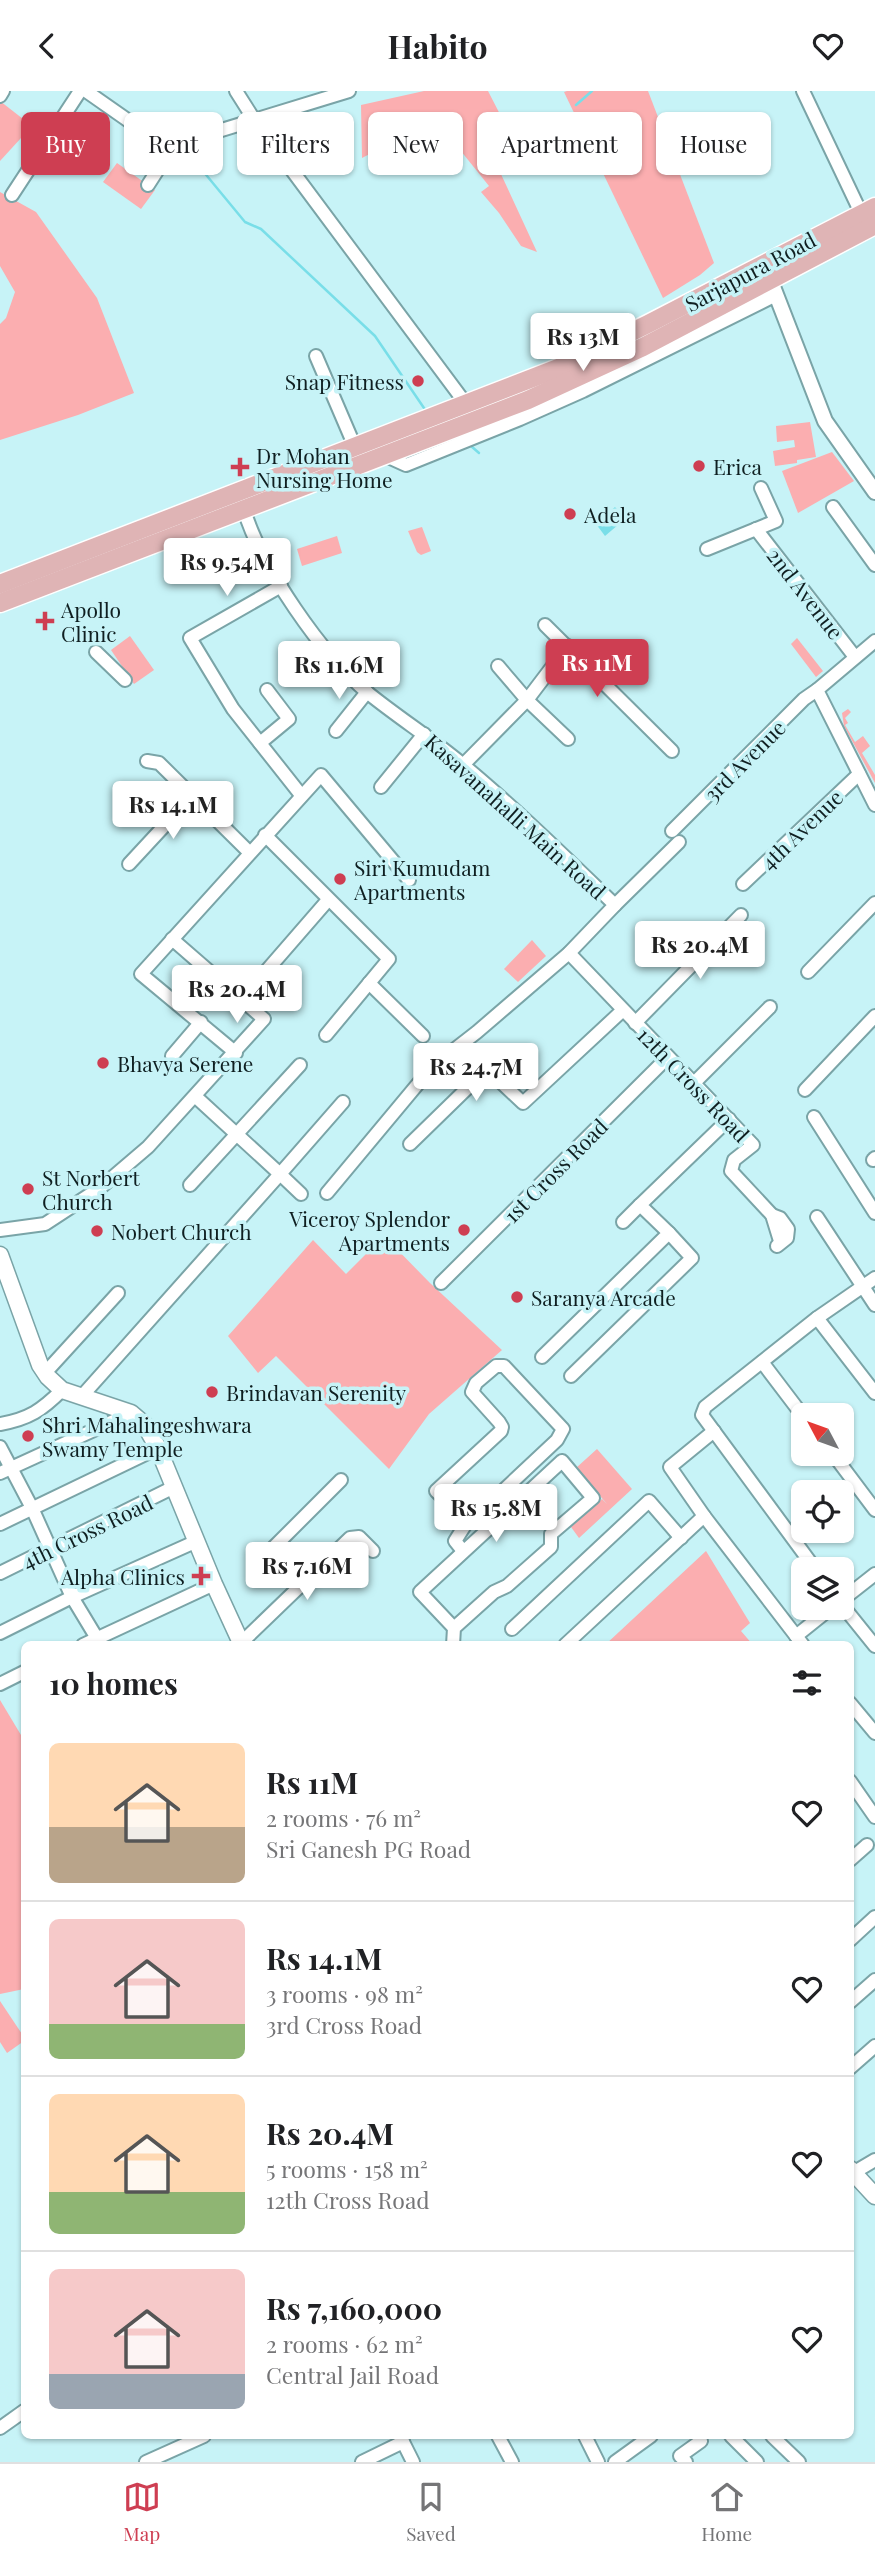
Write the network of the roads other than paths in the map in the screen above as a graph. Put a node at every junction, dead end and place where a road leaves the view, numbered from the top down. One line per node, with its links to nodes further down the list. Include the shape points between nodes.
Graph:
1 (3, 91): 7 (street)
2 (80, 91): 15 (street)
3 (86, 91): 11 (street)
4 (236, 91): 9 (street)
5 (349, 91): 8 (street)
6 (803, 91): 16 (street)
7 (0, 96)
8 (309, 97): 10 (street)
9 (249, 112)
10 (280, 112)
11 (124, 118)
12 (154, 175): 14 (street)
13 (295, 175): 21 (street)
14 (148, 185)
15 (12, 195)
16 (868, 210): 19 (main road, Sarjapura Road)
17 (875, 225): 18 (main road, Sarjapura Road)
18 (773, 287): 19 (main road, Sarjapura Road); 22 (street); 25 (street, via 825,421)
19 (645, 336): 21 (main road, Sarjapura Road); 22 (main road, Sarjapura Road)
20 (316, 356): 23 (street)
21 (466, 404): 23 (main road, Sarjapura Road)
22 (531, 407): 27 (main road, Sarjapura Road, via 384,455)
23 (355, 447): 31 (main road, Sarjapura Road)
24 (761, 488): 28 (street, 2nd Avenue, via 776,521)
25 (875, 492)
26 (833, 507): 30 (street)
27 (244, 510): 31 (main road, Sarjapura Road); 33 (street, Kasavanahalli Main Road, via 258,549)
28 (756, 529): 29 (street, 2nd Avenue); 39 (street, 2nd Avenue)
29 (707, 549)
30 (875, 565)
31 (70, 568): 32 (main road, Sarjapura Road); 34 (main road, Sarjapura Road)
32 (0, 584)
33 (281, 586): 44 (street, Kasavanahalli Main Road, via 329,651); 49 (street, via 190,638 233,709)
34 (0, 603)
35 (545, 625): 37 (street)
36 (875, 641): 39 (street, 3rd Avenue)
37 (568, 646): 45 (street); 50 (street)
38 (96, 652): 41 (street)
39 (855, 657): 43 (street, 3rd Avenue)
40 (498, 666): 45 (street)
41 (125, 680)
42 (267, 690): 49 (street, via 289,719)
43 (817, 690): 53 (street); 65 (street, 3rd Avenue)
44 (367, 692): 46 (street); 47 (street, Kasavanahalli Main Road)
45 (527, 700): 48 (street); 52 (street)
46 (336, 731)
47 (424, 734): 52 (street, Kasavanahalli Main Road); 54 (street)
48 (568, 739)
49 (260, 743): 55 (street)
50 (672, 751)
51 (147, 761): 56 (street, via 159,763)
52 (463, 765): 65 (street, Kasavanahalli Main Road)
53 (859, 774): 57 (street); 62 (street, 4th Avenue)
54 (381, 787)
55 (301, 795): 58 (street); 61 (street, via 321,775)
56 (192, 796): 59 (street); 60 (street)
57 (875, 805)
58 (265, 835): 59 (street); 63 (street)
59 (249, 852): 67 (street)
60 (129, 864)
61 (410, 880)
62 (743, 884)
63 (328, 900): 70 (street); 71 (street, via 389,959)
64 (875, 903): 69 (street)
65 (615, 905): 68 (street, Kasavanahalli Main Road)
66 (741, 915): 76 (street)
67 (172, 939): 75 (street, via 141,974); 79 (street, via 264,1019)
68 (569, 953): 73 (street, 12th Cross Road); 94 (street, Kasavanahalli Main Road, via 432,1067)
69 (808, 972)
70 (262, 977)
71 (369, 983): 77 (street); 78 (street)
72 (770, 1007): 83 (street)
73 (623, 1010): 76 (street, 12th Cross Road); 90 (street, via 523,1103 487,1069)
74 (875, 1016): 84 (street)
75 (201, 1023): 79 (street); 80 (street)
76 (635, 1023): 81 (street, 12th Cross Road)
77 (326, 1035)
78 (423, 1036)
79 (236, 1053): 85 (street)
80 (172, 1056)
81 (668, 1057): 83 (street, 12th Cross Road); 104 (street, 1st Cross Road)
82 (300, 1065): 89 (street)
83 (694, 1083): 88 (street, 12th Cross Road)
84 (805, 1090)
85 (196, 1097): 89 (street); 99 (street, via 100,1188 45,1224)
86 (343, 1102): 91 (street)
87 (814, 1117): 96 (street)
88 (729, 1119): 95 (street); 101 (street, 12th Cross Road, via 753,1145 734,1160 731,1171 772,1215)
89 (236, 1135): 91 (street); 92 (street)
90 (410, 1144)
91 (280, 1174): 93 (street); 115 (street)
92 (190, 1185)
93 (301, 1193)
94 (327, 1193)
95 (640, 1205): 98 (street); 100 (street)
96 (875, 1213)
97 (817, 1217): 105 (street)
98 (623, 1222)
99 (0, 1230)
100 (669, 1233): 109 (street); 112 (street, via 692,1258)
101 (778, 1244)
102 (0, 1255): 111 (main road)
103 (875, 1278): 105 (street)
104 (441, 1283)
105 (862, 1288): 107 (street); 108 (street)
106 (118, 1293): 111 (street)
107 (875, 1305)
108 (817, 1318): 110 (street); 114 (street)
109 (542, 1357)
110 (762, 1362): 116 (street); 119 (street, via 705,1407 702,1415)
111 (45, 1373): 113 (main road)
112 (571, 1376)
113 (62, 1390): 115 (main road); 118 (street, via 30,1417)
114 (875, 1393)
115 (82, 1396): 117 (main road)
116 (793, 1403)
117 (131, 1413): 121 (main road, via 145,1425); 123 (street)
118 (0, 1424)
119 (714, 1431): 128 (street, via 670,1467); 136 (street)
120 (0, 1447): 123 (street)
121 (158, 1448): 125 (main road); 126 (street)
122 (842, 1467): 127 (street)
123 (6, 1470): 126 (street)
124 (341, 1480): 140 (street, via 267,1554)
125 (174, 1487): 132 (main road); 133 (street, 4th Cross Road)
126 (32, 1508): 130 (street); 133 (street)
127 (875, 1510)
128 (704, 1516): 131 (street); 154 (street)
129 (467, 1522): 129 (street, via 436,1491 501,1431 499,1422 472,1392 496,1366 504,1366 563,1429 557,1440); 135 (street, via 455,1541)
130 (0, 1524)
131 (681, 1538): 146 (street, via 649,1501); 153 (street)
132 (197, 1541): 139 (main road); 142 (street)
133 (49, 1550): 137 (street, 4th Cross Road); 142 (street)
134 (373, 1551): 140 (street, via 359,1537 350,1538)
135 (463, 1551): 145 (street, via 420,1592); 145 (street, via 562,1461 593,1498 551,1534 551,1547)
136 (806, 1557)
137 (0, 1573)
138 (875, 1574): 141 (street)
139 (214, 1584): 149 (street); 150 (main road)
140 (299, 1587): 151 (street)
141 (854, 1592)
142 (72, 1597): 147 (street); 148 (street)
143 (854, 1619): 155 (street)
144 (819, 1620): 154 (street)
145 (454, 1628): 152 (street)
146 (512, 1629)
147 (0, 1633)
148 (98, 1641)
149 (101, 1641)
150 (241, 1641)
151 (245, 1641)
152 (453, 1641)
153 (569, 1641)
154 (799, 1641)
155 (875, 1646)
156 (21, 1673): 157 (street)
157 (0, 1683)
158 (854, 1708): 159 (street)
159 (875, 1733)
160 (854, 1786): 161 (street)
161 (874, 1814)
162 (867, 1845): 163 (street)
163 (854, 1856)
164 (875, 1917): 165 (street)
165 (854, 1936)
166 (875, 1980): 167 (street)
167 (854, 1998)
168 (875, 2046): 169 (street)
169 (854, 2064)
170 (875, 2160): 171 (street)
171 (854, 2170)
172 (854, 2173): 173 (main road)
173 (875, 2196)
174 (21, 2413): 175 (street)
175 (0, 2428)
176 (195, 2439): 184 (street)
177 (401, 2439): 185 (street); 186 (street)
178 (500, 2439): 187 (street)
179 (586, 2439): 188 (street)
180 (647, 2439): 189 (street)
181 (735, 2439): 191 (street)
182 (775, 2439): 192 (street)
183 (701, 2441): 190 (street, via 680,2456)
184 (146, 2462)
185 (362, 2462)
186 (413, 2462)
187 (512, 2462)
188 (598, 2462)
189 (615, 2462)
190 (686, 2462)
191 (757, 2462)
192 (799, 2462)

